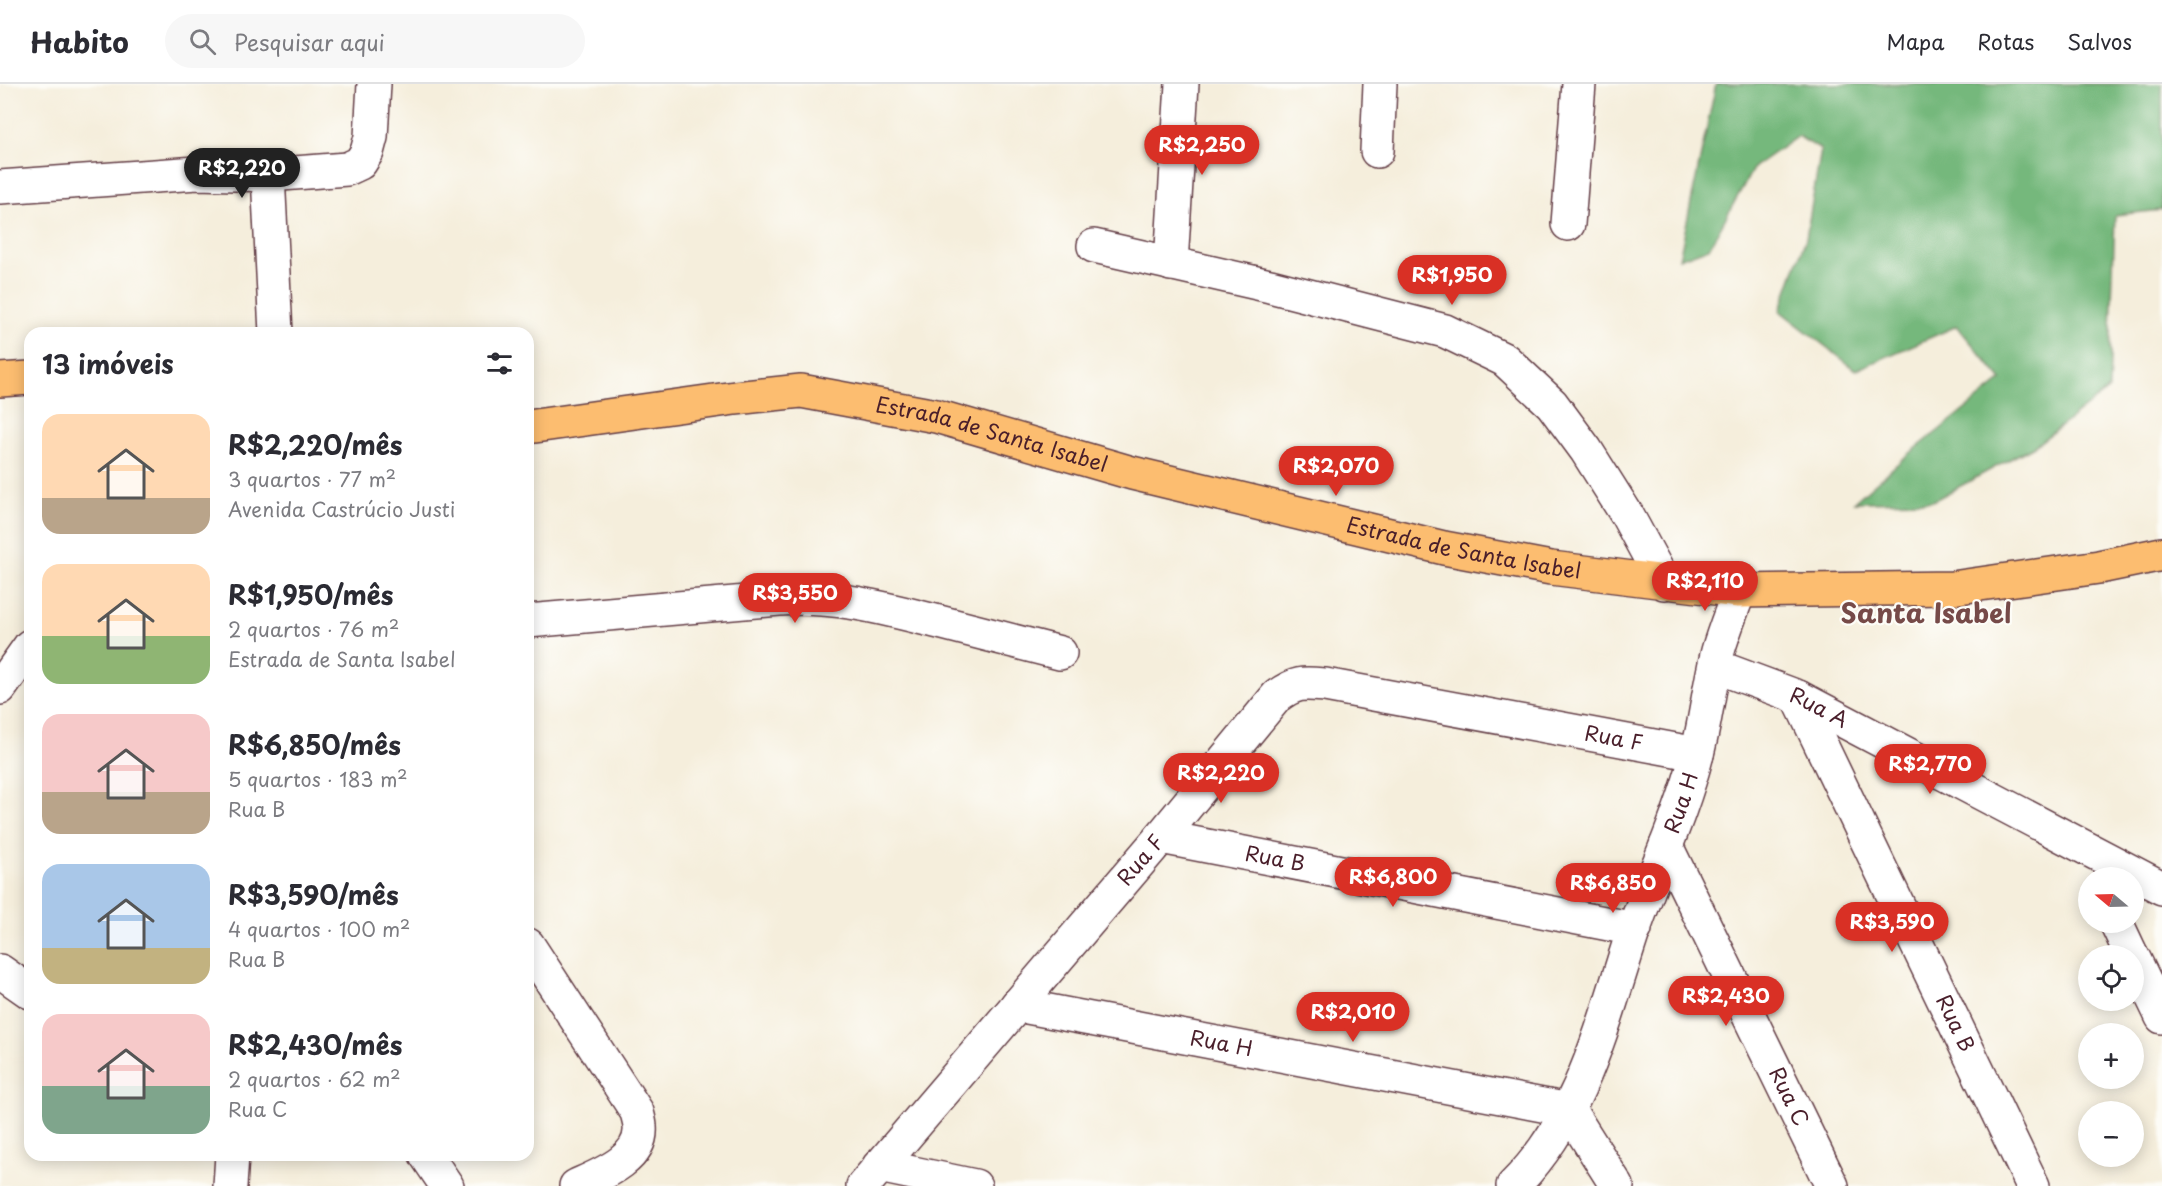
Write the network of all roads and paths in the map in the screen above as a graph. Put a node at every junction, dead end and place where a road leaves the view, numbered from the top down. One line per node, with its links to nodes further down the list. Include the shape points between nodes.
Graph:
1 (374, 84): 6 (street, via 371,136 360,163 347,169)
2 (1182, 84): 10 (street)
3 (1380, 84): 5 (street)
4 (1579, 84): 8 (street)
5 (1377, 151)
6 (268, 175): 7 (street, via 197,173); 11 (street)
7 (0, 187)
8 (1568, 224)
9 (1094, 246): 10 (street)
10 (1171, 264): 16 (street, via 1445,331 1505,360 1552,404 1586,450)
11 (276, 327)
12 (24, 378): 13 (main road)
13 (0, 380)
14 (534, 426): 16 (main road, Estrada de Santa Isabel, via 801,391 936,416 1132,473 1444,548)
15 (2162, 554): 17 (main road, Estrada de Santa Isabel, via 1952,588)
16 (1664, 583): 17 (main road, Estrada de Santa Isabel)
17 (1739, 591): 21 (street, Rua H)
18 (534, 620): 19 (street, via 789,598 834,598)
19 (1060, 653)
20 (24, 654): 22 (street)
21 (1715, 666): 23 (street, Rua A); 24 (street, Rua H)
22 (0, 688)
23 (1798, 697): 26 (street, Rua A); 48 (street, Rua B)
24 (1697, 754): 25 (street, Rua F, via 1326,685 1294,684 1277,696); 27 (street, Rua H)
25 (1161, 837): 30 (street, Rua B); 35 (street, Rua F)
26 (2079, 844): 28 (street); 29 (street, Rua A)
27 (1666, 846): 30 (street, Rua H); 47 (street, Rua C)
28 (2090, 867)
29 (2162, 888)
30 (1635, 929): 37 (street, Rua H, via 1592,1060)
31 (534, 954): 43 (street, via 637,1113 641,1128 637,1143 625,1159)
32 (0, 971): 34 (street)
33 (2144, 979): 36 (street)
34 (24, 988)
35 (1017, 1005): 37 (street, Rua H); 40 (street, Rua F)
36 (2162, 1017)
37 (1569, 1110): 45 (street, Rua H); 46 (street)
38 (232, 1161): 41 (street)
39 (430, 1161): 42 (street)
40 (871, 1176): 44 (street)
41 (230, 1186)
42 (447, 1186)
43 (576, 1186)
44 (975, 1186)
45 (1513, 1186)
46 (1617, 1186)
47 (1832, 1186)
48 (2033, 1186)

